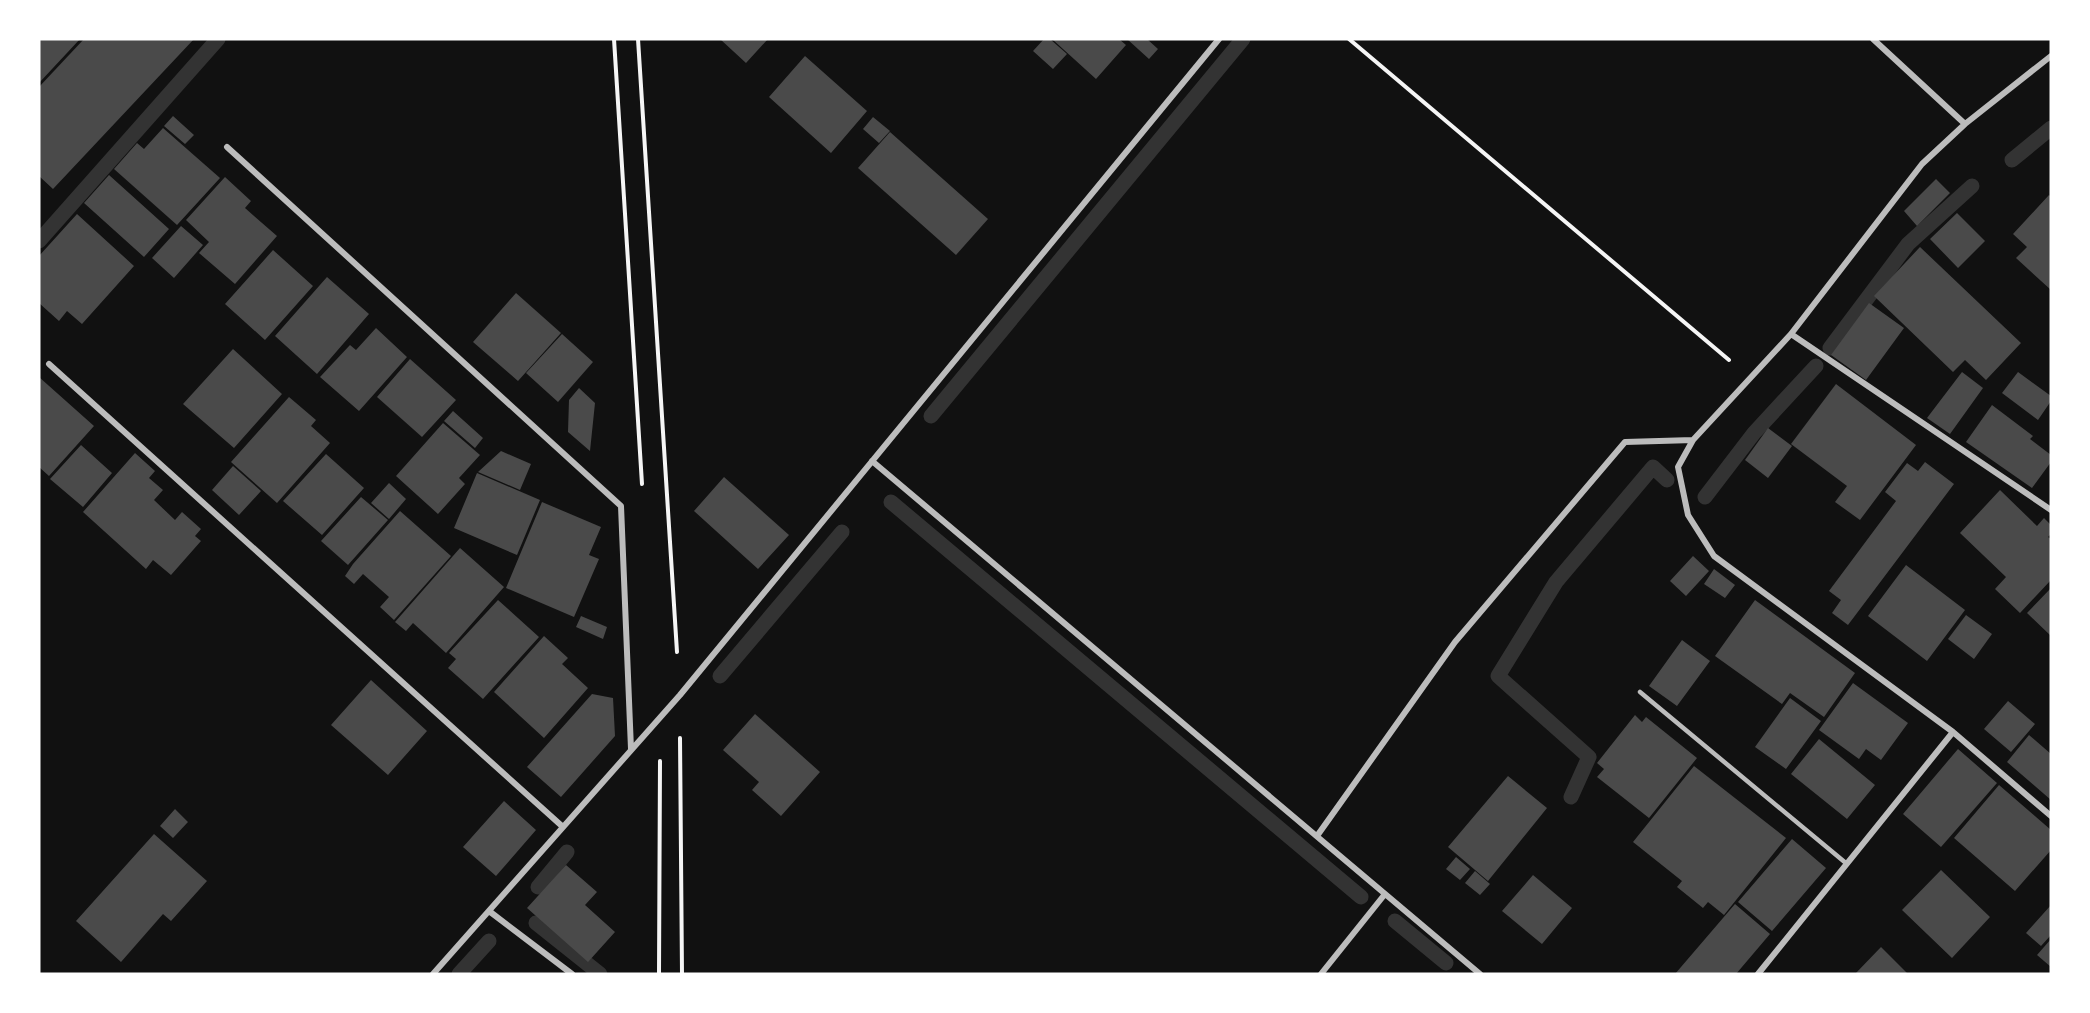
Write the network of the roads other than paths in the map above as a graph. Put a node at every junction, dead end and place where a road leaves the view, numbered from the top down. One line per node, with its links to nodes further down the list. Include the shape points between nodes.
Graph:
1 (1219, 39): 9 (street)
2 (1873, 39): 4 (street)
3 (2051, 56): 4 (street)
4 (1965, 124): 6 (street, via 1922,164)
5 (227, 147): 13 (street, via 621,506)
6 (1791, 334): 8 (street); 10 (street)
7 (49, 364): 15 (street)
8 (1693, 440): 12 (street, via 1678,467 1688,515 1714,556); 16 (street, via 1624,442 1455,642)
9 (872, 461): 13 (street); 16 (street)
10 (2051, 510)
11 (1640, 692): 17 (lane)
12 (1953, 732): 14 (street); 17 (street)
13 (631, 750): 15 (street)
14 (2051, 816)
15 (563, 827): 19 (street)
16 (1317, 836): 18 (street)
17 (1846, 864): 24 (street)
18 (1385, 894): 22 (street); 23 (street)
19 (489, 911): 20 (street); 21 (street)
20 (433, 974)
21 (572, 974)
22 (1321, 974)
23 (1480, 974)
24 (1758, 974)

